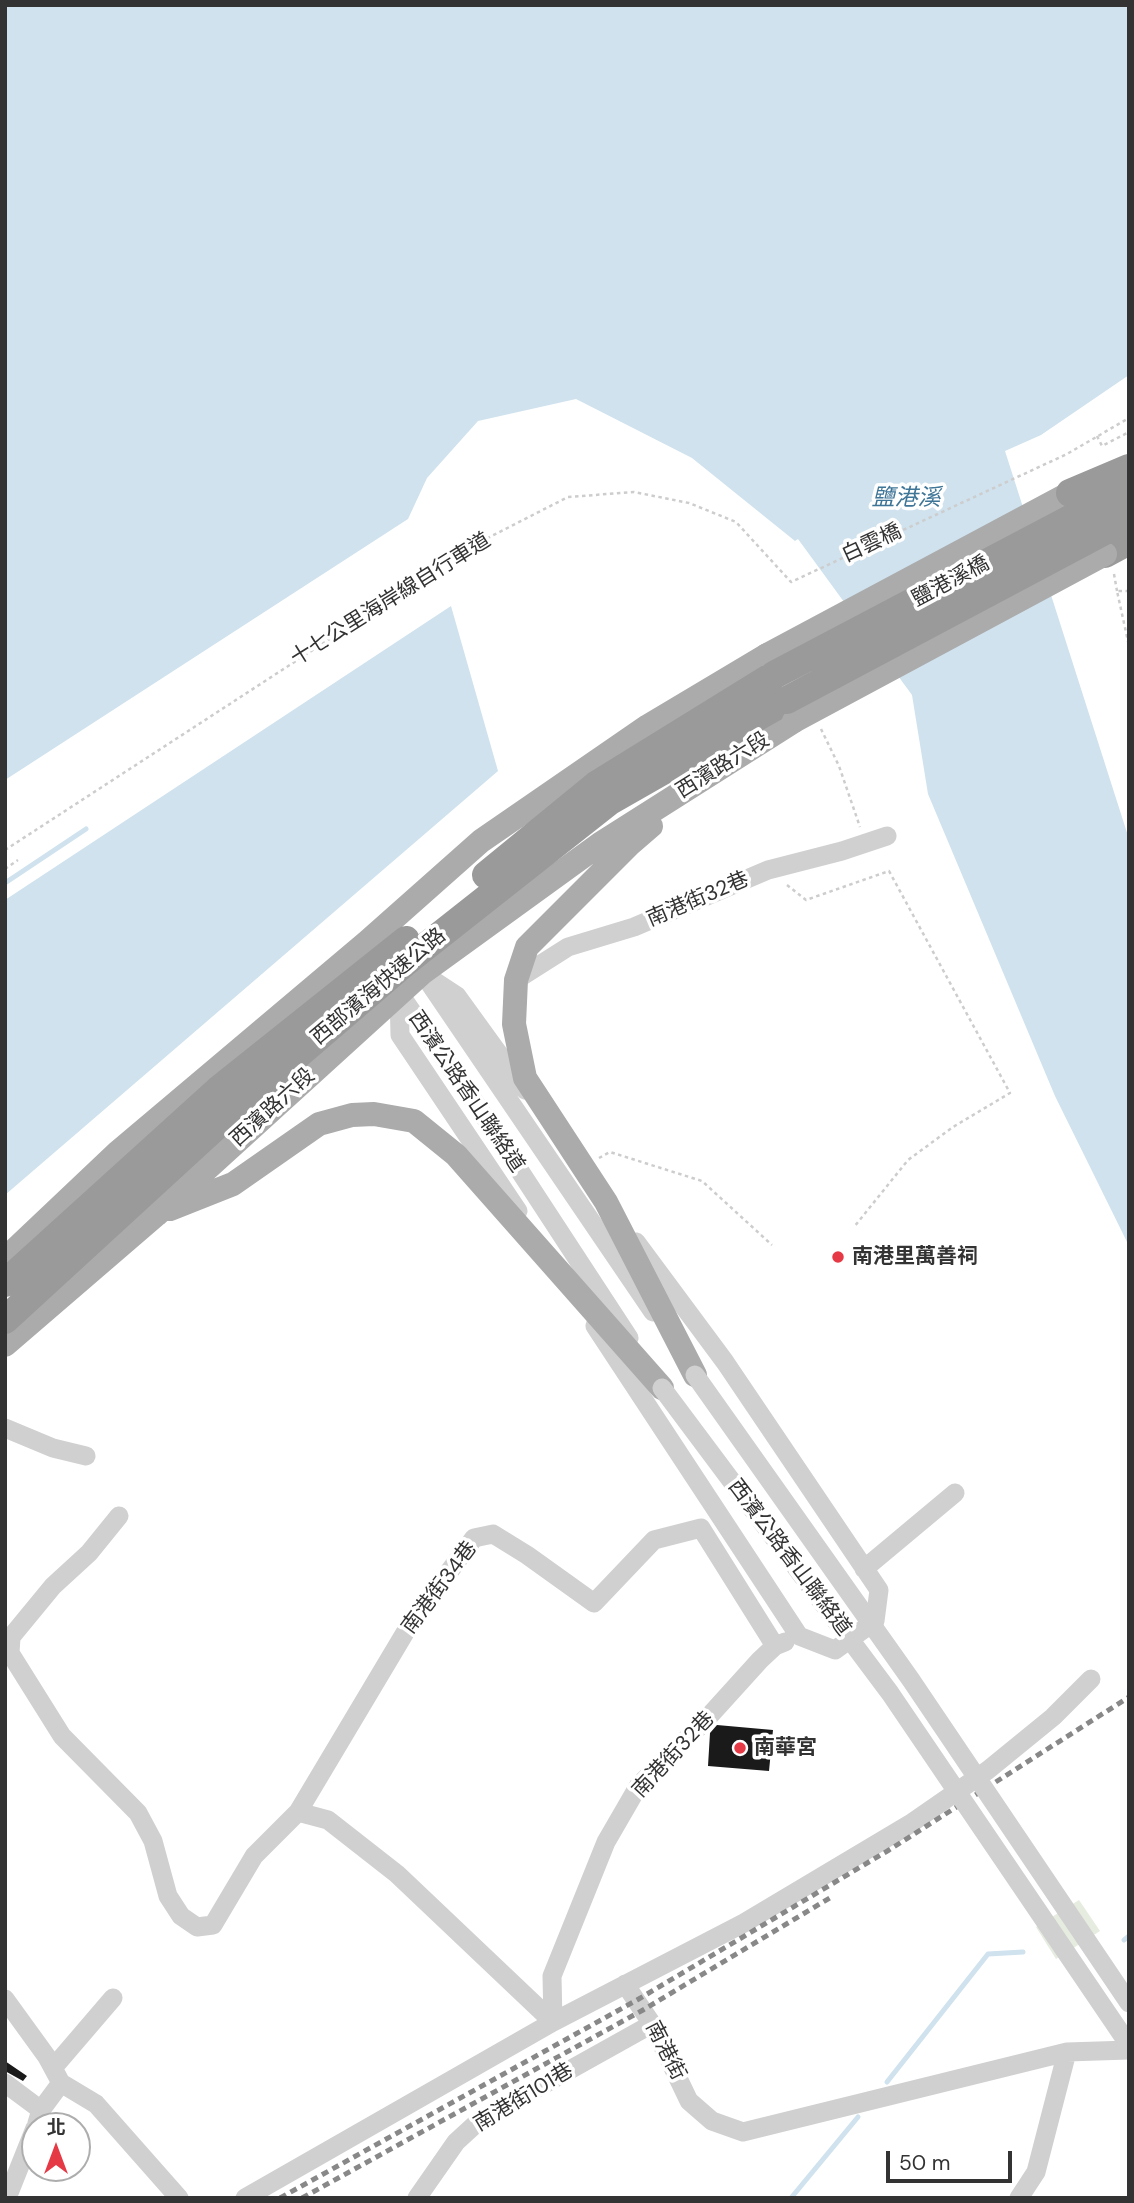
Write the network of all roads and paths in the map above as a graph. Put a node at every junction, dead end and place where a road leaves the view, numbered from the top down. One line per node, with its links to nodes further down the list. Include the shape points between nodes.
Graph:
1 (1129, 418): 3 (path)
2 (1129, 432): 3 (path, via 1102,446)
3 (1097, 436): 9 (path, 白雲橋)
4 (1129, 466): 6 (highway, bridge)
5 (1129, 488): 13 (highway, 鹽港溪橋, bridge)
6 (1070, 493): 13 (main road, 鹽港溪橋, bridge)
7 (1129, 518): 14 (highway, 鹽港溪橋, bridge)
8 (1119, 553): 10 (path); 14 (main road, bridge)
9 (791, 582): 18 (path, 十七公里海岸線自行車道, via 736,522 689,503 634,492 568,497 476,544)
10 (1117, 591): 11 (path); 12 (path)
11 (1129, 591)
12 (1129, 646)
13 (771, 665): 22 (highway, 西部濱海快速公路, via 596,785); 23 (main road, 西濱路六段, via 648,726 481,841)
14 (799, 713): 15 (main road, 西濱路六段); 17 (path, via 839,766); 22 (highway, 西部濱海快速公路, via 610,801)
15 (716, 772): 22 (main road, 西濱路六段); 24 (main road, via 629,845 527,947)
16 (887, 836): 17 (street, 南港街32巷)
17 (865, 843): 21 (street, 南港街32巷)
18 (5, 850)
19 (19, 860): 20 (path)
20 (5, 869)
21 (768, 870): 24 (street, 南港街32巷, via 634,927 568,947); 28 (path, via 806,900 889,871 1010,1093 908,1160)
22 (408, 961): 23 (highway, 西部濱海快速公路); 23 (main road, 西濱路六段); 26 (street, via 457,996); 35 (street, 西濱公路香山聯絡道)
23 (380, 971): 27 (main road, 西濱路六段); 30 (main road, 西濱路六段, via 117,1153); 31 (street, via 400,1035); 32 (highway, 西部濱海快速公路, via 218,1090); 33 (highway, 西部濱海快速公路); 36 (street, 西濱公路香山聯絡道, via 478,1107)
24 (516, 980): 25 (main road, via 513,1024 525,1079)
25 (584, 1166): 26 (main road); 29 (path, via 610,1152 702,1181)
26 (606, 1202): 35 (main road); 41 (street, via 724,1362)
27 (156, 1215): 31 (main road, via 233,1184 319,1124 374,1114 414,1121 456,1155); 34 (main road, 西濱路六段)
28 (854, 1227)
29 (772, 1245)
30 (5, 1259)
31 (561, 1276): 36 (main road); 42 (street)
32 (5, 1283)
33 (5, 1320)
34 (5, 1345)
35 (695, 1375): 49 (street, 西濱公路香山聯絡道, bridge, via 911,1680)
36 (662, 1388): 52 (street, 西濱公路香山聯絡道, bridge, via 890,1693)
37 (5, 1428): 38 (street)
38 (86, 1456)
39 (956, 1493): 41 (street)
40 (119, 1516): 45 (street, 南港街34巷, via 11,1637 10,1653 62,1736 138,1813 153,1841 168,1896 181,1916 197,1927 213,1925 254,1856)
41 (864, 1569): 42 (street, via 879,1590 875,1620 835,1650)
42 (799, 1636): 43 (street, 南港街32巷)
43 (775, 1646): 45 (street, 南港街34巷, via 701,1528 654,1540 594,1603 493,1534 474,1538 409,1626); 50 (street, 南港街32巷, via 639,1785 606,1842 552,1976)
44 (1091, 1679): 46 (street, via 1054,1717 988,1770 910,1824 744,1923)
45 (298, 1812): 50 (street, via 328,1820 397,1874)
46 (625, 1984): 50 (street); 51 (street, 南港街)
47 (113, 1998): 54 (street)
48 (5, 1999): 54 (street)
49 (1129, 2003)
50 (553, 2022): 61 (street)
51 (652, 2024): 53 (street, 南港街, via 689,2101 712,2121 743,2132); 62 (street, 南港街101巷, via 480,2120 456,2142)
52 (1129, 2047): 53 (street, 南港街)
53 (1067, 2052): 63 (street, via 1036,2172)
54 (57, 2076): 57 (street); 60 (street, via 96,2104)
55 (5, 2083): 56 (street)
56 (29, 2112)
57 (41, 2112)
58 (21, 2162): 59 (street)
59 (7, 2198)
60 (179, 2198)
61 (245, 2198)
62 (416, 2198)
63 (1018, 2198)

